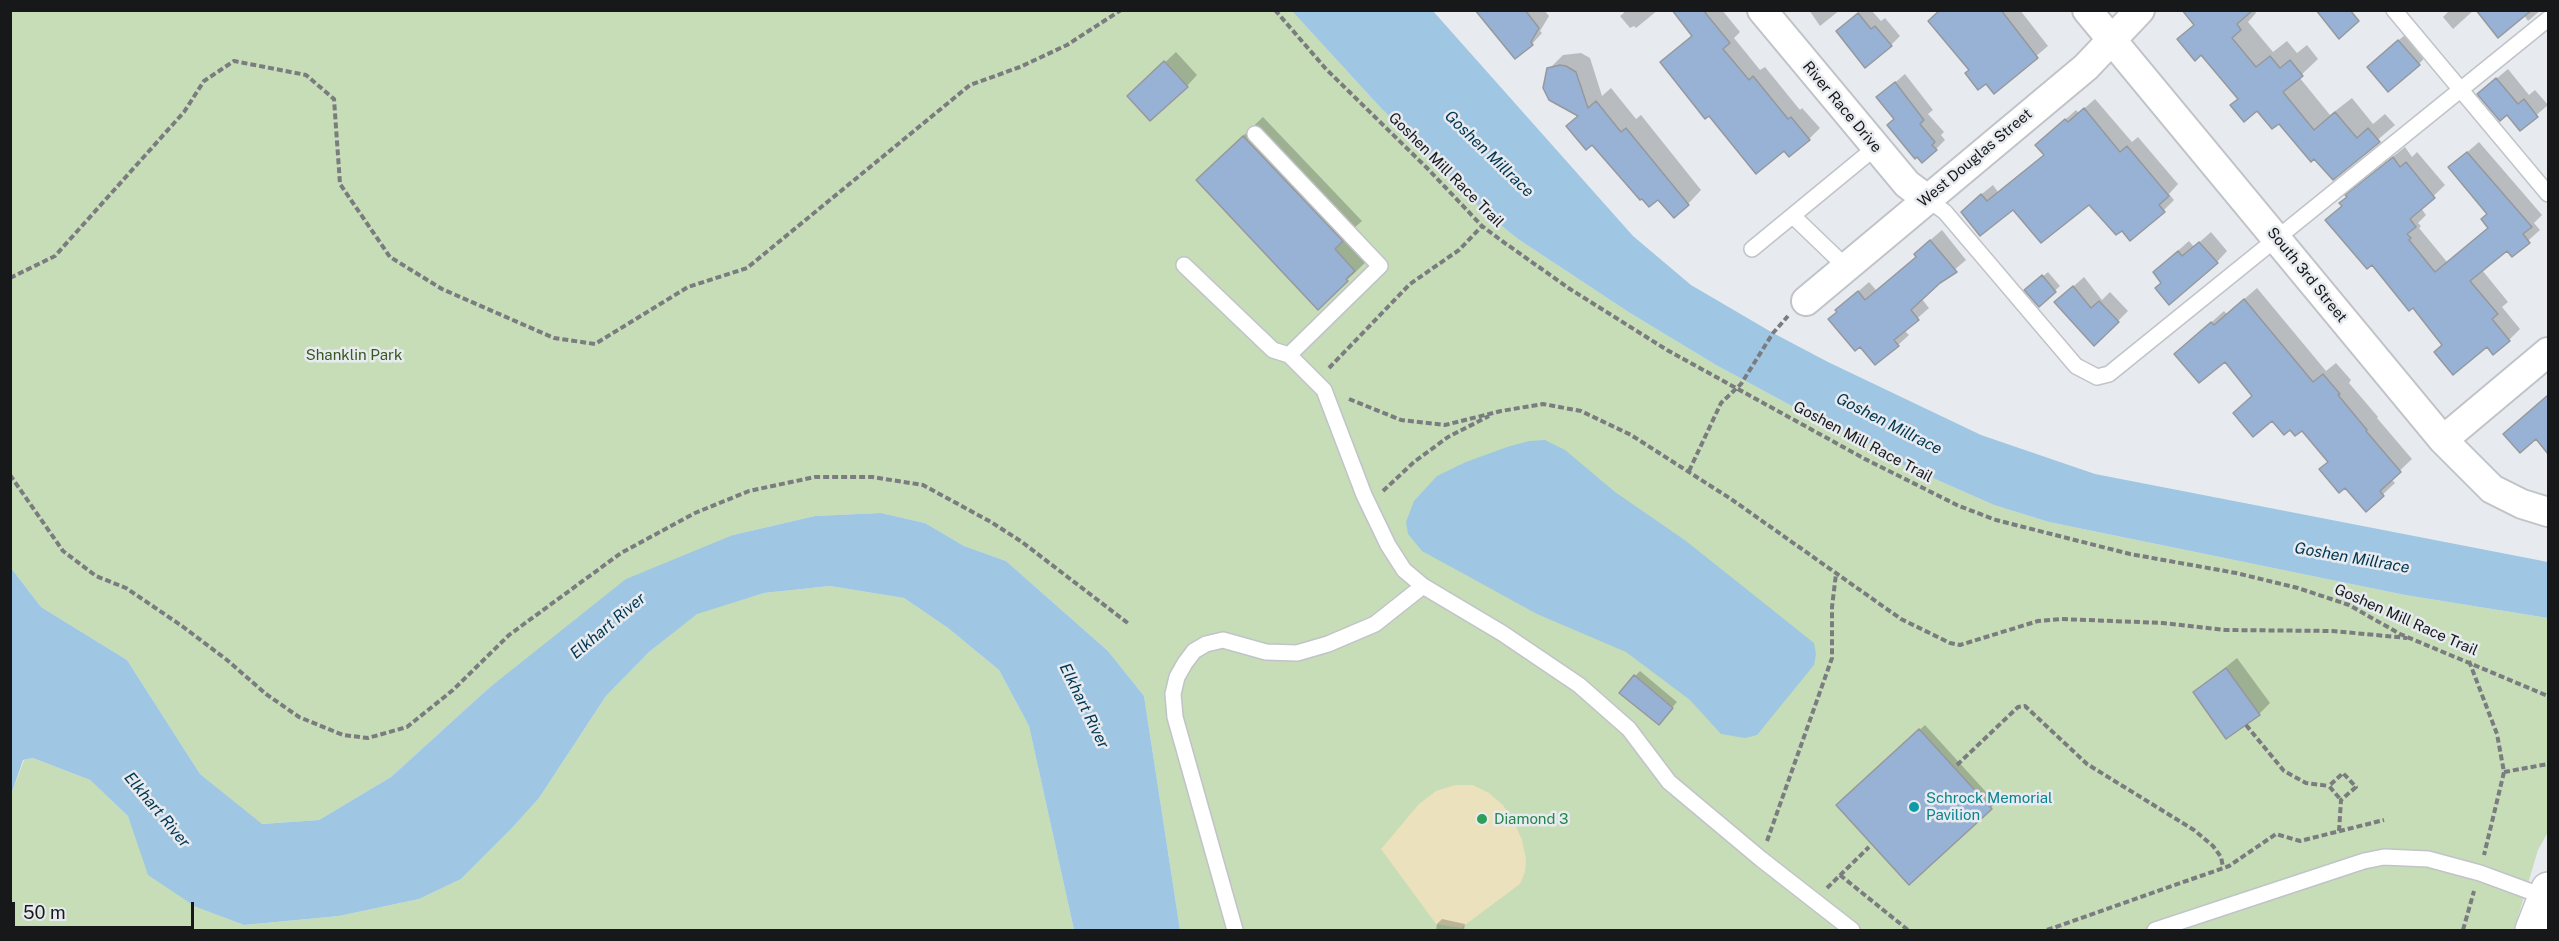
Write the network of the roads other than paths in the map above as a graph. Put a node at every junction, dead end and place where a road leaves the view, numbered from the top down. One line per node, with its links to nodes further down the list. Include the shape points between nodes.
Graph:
1 (1762, 10): 9 (street, River Race Drive)
2 (2087, 10): 6 (street, South 3rd Street)
3 (2140, 10): 6 (street, West Douglas Street)
4 (2394, 10): 7 (lane)
5 (2548, 19): 7 (lane)
6 (2111, 40): 11 (street, West Douglas Street, via 2086,67); 13 (street, South 3rd Street)
7 (2461, 91): 10 (lane); 13 (lane)
8 (1255, 134): 19 (lane, via 1380,266)
9 (1876, 147): 11 (street, River Race Drive, via 1906,184); 12 (lane)
10 (2548, 194)
11 (1927, 199): 13 (lane, via 1945,212 2076,366 2097,376 2120,368); 16 (street, West Douglas Street)
12 (1793, 216): 14 (lane); 16 (lane)
13 (2278, 239): 20 (street, South 3rd Street)
14 (1752, 249)
15 (1184, 265): 19 (lane, via 1273,350)
16 (1846, 267): 17 (street, West Douglas Street)
17 (1806, 301)
18 (2548, 352): 20 (street)
19 (1289, 355): 22 (lane, via 1324,390 1388,545 1404,570)
20 (2443, 440): 21 (street, South 3rd Street, via 2492,489)
21 (2548, 512)
22 (1423, 586): 24 (lane, via 1375,624 1328,644 1297,653 1266,652 1223,640 1194,651 1177,677 1173,694 1175,717); 25 (lane, via 1579,685 1629,729 1669,782)
23 (2547, 895): 26 (lane, via 2428,859 2384,857); 27 (main road)
24 (1235, 930)
25 (1852, 930)
26 (2155, 930)
27 (2532, 930)

